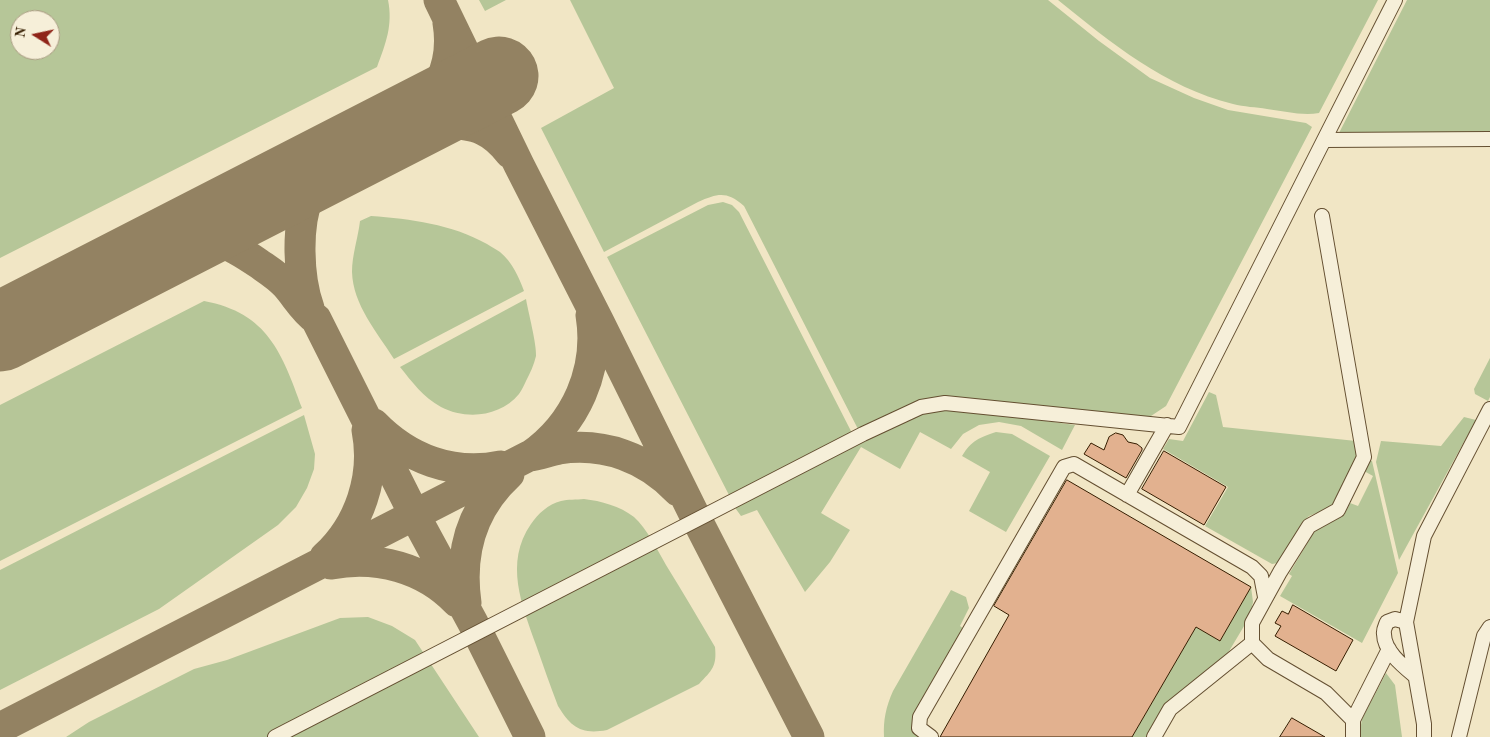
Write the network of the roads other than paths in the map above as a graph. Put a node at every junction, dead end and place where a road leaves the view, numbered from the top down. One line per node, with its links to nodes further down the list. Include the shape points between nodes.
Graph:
1 (1396, 0): 3 (lane)
2 (1490, 139): 3 (lane)
3 (1324, 140): 6 (lane, via 1179,426)
4 (1322, 216): 8 (lane, via 1364,457 1338,510 1309,526)
5 (1490, 409): 9 (lane, via 1424,536)
6 (1168, 425): 7 (lane); 15 (lane, via 945,403 920,407)
7 (1127, 495): 8 (lane, via 1252,567 1261,576); 16 (lane, via 1074,464 1064,467 920,717 919,728)
8 (1265, 598): 11 (lane, via 1252,623)
9 (1406, 622): 12 (lane, via 1395,619 1387,622 1384,634); 13 (lane)
10 (1490, 627): 20 (lane, via 1484,636)
11 (1252, 643): 14 (lane, via 1268,659 1326,693); 17 (lane, via 1170,710)
12 (1389, 649): 13 (lane, via 1397,661); 14 (lane)
13 (1415, 676): 19 (lane)
14 (1353, 720): 18 (lane)
15 (275, 737)
16 (931, 737)
17 (1154, 737)
18 (1352, 737)
19 (1424, 737)
20 (1459, 737)

